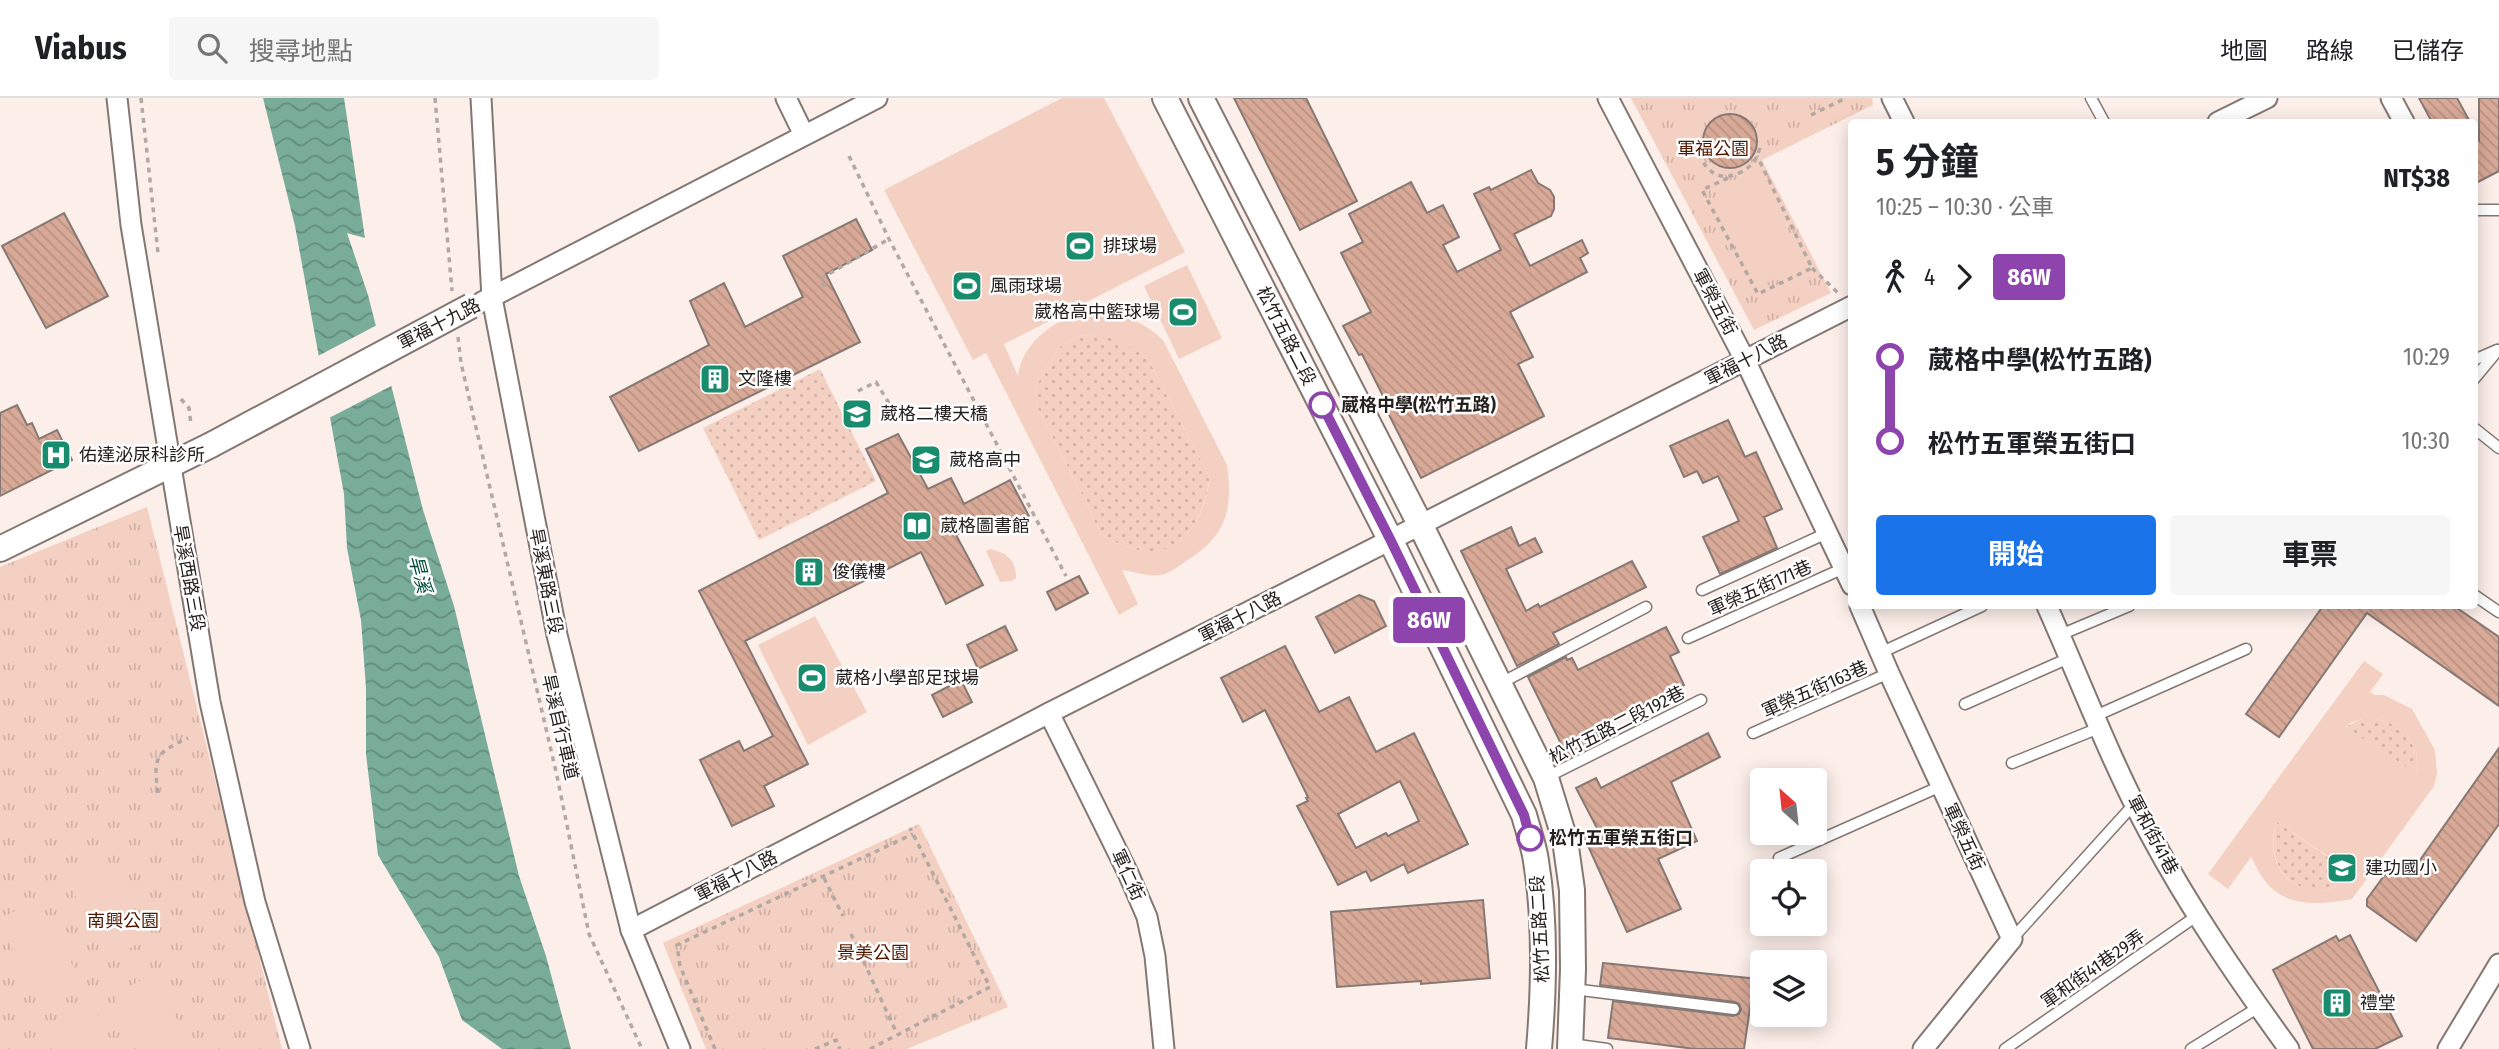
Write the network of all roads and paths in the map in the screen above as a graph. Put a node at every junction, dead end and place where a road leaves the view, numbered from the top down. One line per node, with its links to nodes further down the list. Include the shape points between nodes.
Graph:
1 (117, 98): 46 (street, 旱溪西路三段, via 131,225)
2 (141, 98): 29 (path)
3 (435, 98): 30 (path)
4 (481, 98): 34 (street, 旱溪東路三段)
5 (786, 98): 20 (street)
6 (877, 98): 20 (street, 軍福十九路)
7 (1165, 98): 49 (street, 松竹五路二段)
8 (1201, 98): 47 (street, 松竹五路二段)
9 (1608, 98): 37 (street, 軍榮五街)
10 (1846, 98): 15 (path)
11 (1892, 98): 16 (street)
12 (2091, 98): 17 (lane)
13 (2267, 98): 18 (street)
14 (2391, 98): 19 (street)
15 (1811, 115)
16 (1902, 119)
17 (2102, 119)
18 (2224, 119)
19 (2402, 119)
20 (804, 135): 34 (street, 軍福十九路)
21 (1694, 145): 25 (path, via 1711,170)
22 (1759, 148): 24 (path)
23 (849, 156): 28 (path)
24 (1757, 156): 25 (path, via 1748,170); 31 (path)
25 (1728, 178): 31 (path, via 1702,190 1758,294)
26 (2499, 209): 27 (lane)
27 (2478, 210)
28 (889, 239): 32 (path, via 820,278); 51 (path)
29 (158, 257)
30 (448, 266)
31 (1812, 268): 33 (path)
32 (824, 287)
33 (1844, 300): 37 (street, 軍福十八路)
34 (482, 302): 46 (street, 軍福十九路, bridge); 85 (street, 旱溪東路三段, via 557,635)
35 (2498, 349): 36 (lane); 39 (lane)
36 (2478, 358)
37 (1745, 360): 47 (street, 軍福十八路); 48 (street, 軍榮五街)
38 (461, 363): 95 (path, 旱溪自行車道, via 589,934)
39 (2478, 374)
40 (179, 390): 43 (path, via 181,402 189,408)
41 (858, 391): 42 (path, via 876,382)
42 (893, 410)
43 (191, 425)
44 (2478, 431): 45 (lane)
45 (2499, 448)
46 (170, 466): 50 (street, 軍福十九路); 94 (street, 旱溪西路三段, via 228,786 255,902)
47 (1421, 526): 49 (street, 軍福十八路); 67 (street, 松竹五路二段)
48 (1827, 533): 52 (street, 軍榮五街); 53 (lane)
49 (1391, 541): 70 (street, 軍福十八路); 102 (street, 松竹五路二段, via 1524,815 1536,861 1540,908 1544,993)
50 (0, 549)
51 (1066, 576)
52 (1848, 577): 62 (lane, 軍榮五街171巷)
53 (1702, 590)
54 (2478, 598): 60 (lane)
55 (1646, 607): 67 (lane)
56 (1861, 609): 64 (street, 軍榮五街)
57 (1975, 609): 64 (lane)
58 (2047, 609): 61 (street, 軍和街41巷)
59 (2122, 609): 61 (lane)
60 (2499, 612)
61 (2060, 635): 65 (street, 軍和街41巷)
62 (1688, 638)
63 (2246, 649): 71 (lane)
64 (1880, 653): 66 (street, 軍榮五街)
65 (2069, 658): 69 (lane); 71 (street, 軍和街41巷)
66 (1889, 673): 72 (lane, 軍榮五街163巷); 76 (street, 軍榮五街)
67 (1498, 685): 75 (street, 松竹五路二段)
68 (1701, 700): 75 (lane, 松竹五路二段192巷)
69 (1965, 704)
70 (1049, 713): 85 (street, 軍福十八路); 101 (street, 軍仁街, via 1147,917)
71 (2096, 722): 74 (lane); 78 (street, 軍和街41巷)
72 (1753, 733)
73 (188, 738): 77 (path, via 160,754 156,762)
74 (2012, 763)
75 (1546, 778): 89 (street, 松竹五路二段, via 1566,840 1572,890)
76 (1941, 786): 81 (lane); 87 (street, 軍榮五街)
77 (158, 793)
78 (2135, 803): 83 (street, 軍和街41巷); 87 (lane)
79 (910, 828): 80 (path)
80 (913, 834): 82 (path); 92 (path, via 990,987)
81 (1779, 858)
82 (824, 878): 84 (path); 97 (path, via 677,945 680,967)
83 (2198, 915): 90 (street, 軍和街41巷); 105 (lane, 軍和街41巷29弄)
84 (843, 916)
85 (631, 930): 96 (street, 旱溪東路三段)
86 (851, 934): 92 (path)
87 (2011, 939): 104 (street)
88 (2499, 964): 108 (street)
89 (1573, 989): 91 (lane); 93 (street, 松竹五路二段)
90 (2259, 1007): 106 (lane); 107 (street, 軍和街41巷)
91 (1734, 1009)
92 (898, 1035): 100 (path)
93 (1570, 1046): 103 (lane)
94 (300, 1049)
95 (642, 1049)
96 (680, 1049)
97 (715, 1049)
98 (815, 1049): 99 (path, via 835,1040)
99 (841, 1049)
100 (870, 1049)
101 (1164, 1049)
102 (1539, 1049)
103 (1607, 1049)
104 (1923, 1049)
105 (2005, 1049)
106 (2191, 1049)
107 (2288, 1049)
108 (2448, 1049)

